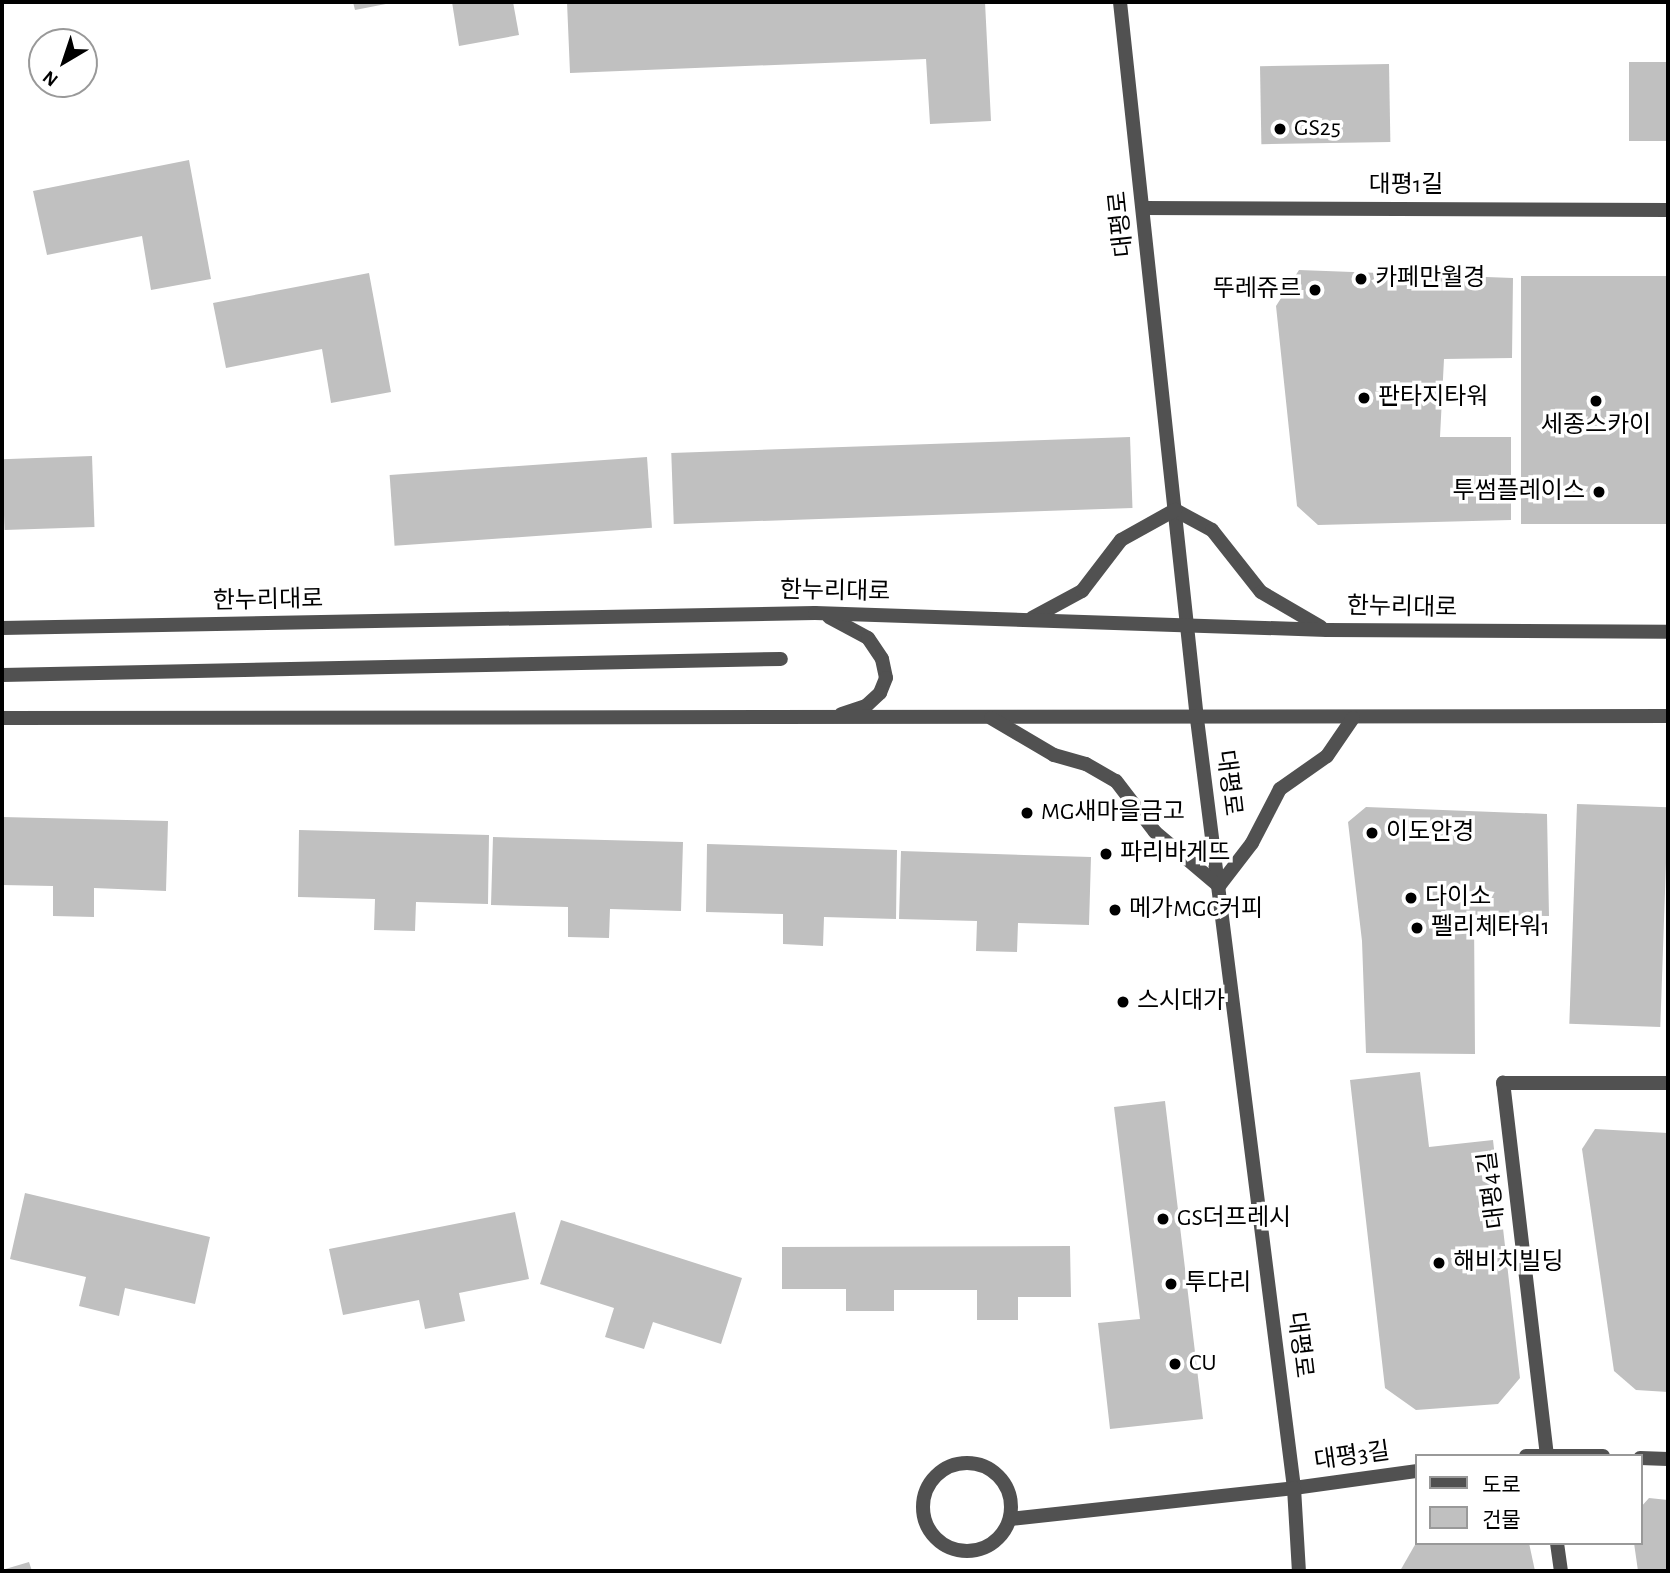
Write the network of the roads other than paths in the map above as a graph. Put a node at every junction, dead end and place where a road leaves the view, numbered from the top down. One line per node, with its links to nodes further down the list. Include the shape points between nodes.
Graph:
1 (1120, 2): 2 (street, 대평로)
2 (1143, 208): 3 (street, 대평1길); 4 (street, 대평로)
3 (1668, 210)
4 (1175, 510): 6 (street, via 1121,540 1082,591); 7 (street, 대평로); 9 (street, via 1213,530 1261,592)
5 (816, 613): 6 (street, 한누리대로); 8 (street, 한누리대로); 15 (street, via 844,622 868,638 883,659 886,678 880,693 866,706)
6 (1027, 621): 7 (street, 한누리대로)
7 (1188, 627): 9 (street, 한누리대로); 18 (street, 대평로)
8 (2, 628)
9 (1327, 630): 10 (street, 한누리대로)
10 (1668, 632)
11 (781, 659): 12 (street)
12 (2, 675)
13 (1668, 716): 17 (street)
14 (2, 718): 15 (street)
15 (826, 718): 16 (street)
16 (990, 718): 18 (street); 19 (street, via 1054,755 1086,764 1116,780 1155,832)
17 (1353, 718): 18 (street); 19 (street, via 1327,756 1280,789 1252,843)
18 (1198, 719): 19 (street, 대평로)
19 (1219, 886): 25 (street, 대평로)
20 (1668, 1083): 21 (street, 대평4길, via 1503,1083)
21 (1547, 1454)
22 (1642, 1458): 23 (street)
23 (1668, 1459)
24 (1414, 1471): 25 (street, 대평3길)
25 (1294, 1488): 26 (street, 대평3길); 28 (street, 대평로)
26 (1010, 1519): 26 (street, via 1001,1479 978,1464 962,1463 935,1475 922,1503 930,1532 954,1550 983,1549 1005,1532)
27 (1557, 1545): 29 (street)
28 (1300, 1570)
29 (1560, 1571)

